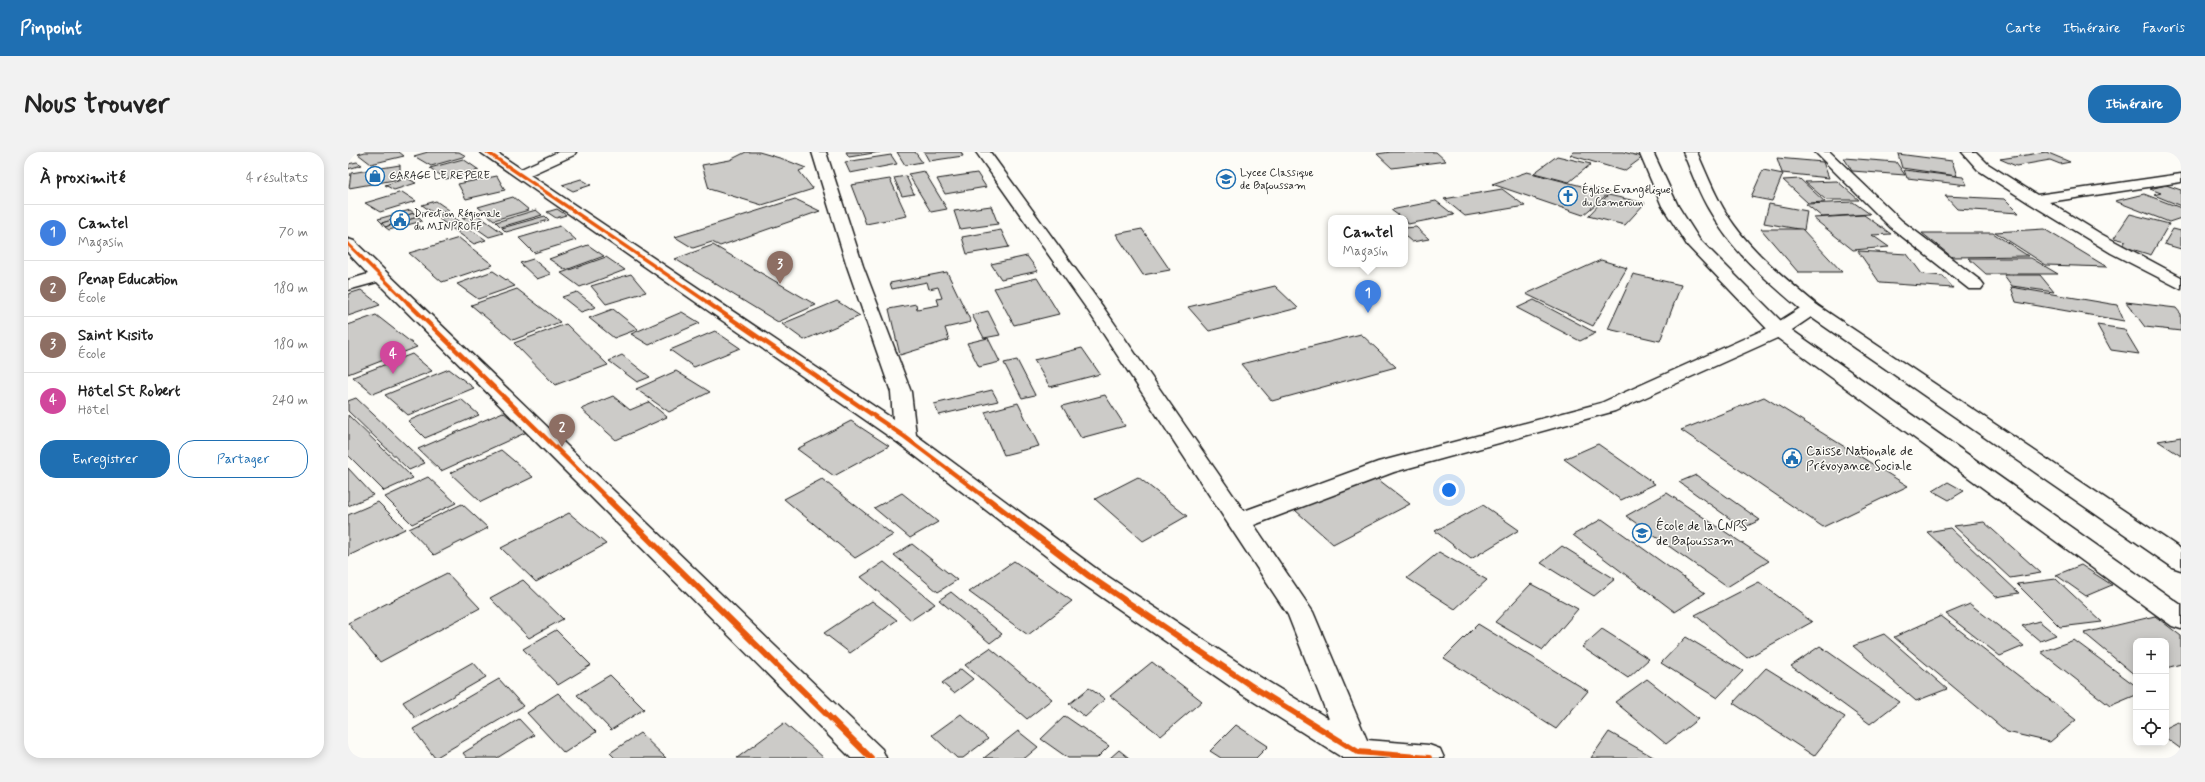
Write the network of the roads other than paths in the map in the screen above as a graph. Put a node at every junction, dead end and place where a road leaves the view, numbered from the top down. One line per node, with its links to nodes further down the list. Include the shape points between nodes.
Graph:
1 (487, 152): 9 (street)
2 (569, 152): 9 (street)
3 (819, 152): 19 (street, via 855,266 901,392)
4 (982, 152): 20 (street, via 1097,311)
5 (1646, 152): 18 (street, via 1670,206 1693,242)
6 (1690, 152): 17 (street, via 1718,213 1741,245)
7 (1822, 152): 16 (street, via 1896,224)
8 (1969, 152): 11 (street, via 1984,166)
9 (521, 174): 19 (street)
10 (2181, 178): 11 (street)
11 (2034, 200): 14 (street, via 2112,248)
12 (348, 244): 13 (street)
13 (379, 276): 15 (street); 24 (street)
14 (2181, 284)
15 (348, 285)
16 (1975, 285)
17 (1811, 309): 18 (street); 21 (street)
18 (1779, 330): 20 (street, via 1608,407 1386,467); 22 (street)
19 (905, 437): 23 (street, via 1089,576)
20 (1239, 522): 23 (street, via 1300,612)
21 (2181, 561)
22 (2181, 619)
23 (1359, 755): 25 (street)
24 (871, 758)
25 (1429, 758)

